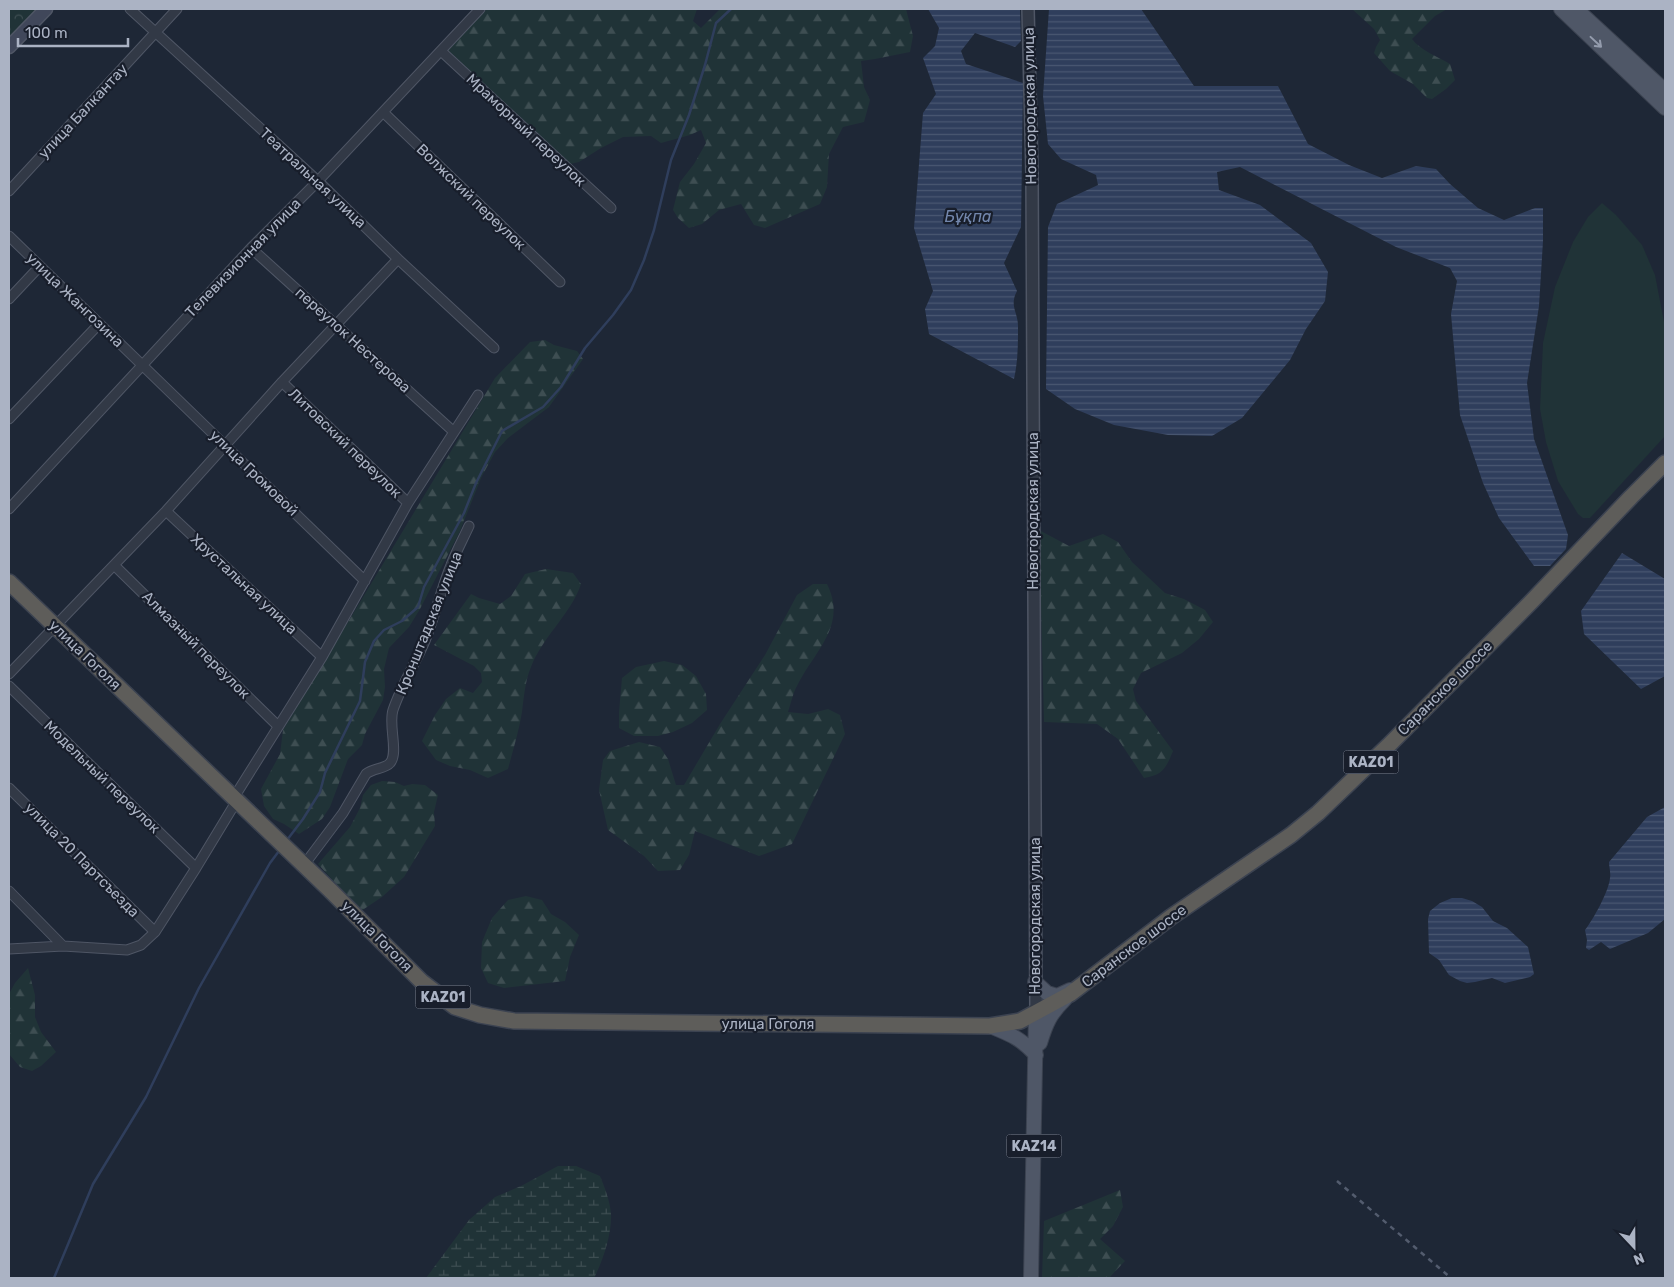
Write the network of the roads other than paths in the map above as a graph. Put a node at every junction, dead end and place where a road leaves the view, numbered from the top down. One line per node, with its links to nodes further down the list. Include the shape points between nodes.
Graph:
1 (46, 9): 9 (main road)
2 (130, 9): 8 (street, Театральная улица)
3 (177, 9): 8 (street, улица Балкантау)
4 (480, 9): 10 (street, Телевизионная улица)
5 (1028, 9): 53 (street, Новогородская улица, via 1032,172)
6 (1561, 9): 12 (main road, one-way to 12)
7 (1576, 9): 11 (main road)
8 (155, 32): 14 (street, Театральная улица); 15 (street, улица Балкантау)
9 (9, 47)
10 (441, 51): 13 (street, Телевизионная улица); 16 (street, Мраморный переулок)
11 (1665, 91)
12 (1665, 108)
13 (383, 112): 14 (street, Телевизионная улица); 21 (street, Волжский переулок)
14 (318, 181): 18 (street, Телевизионная улица); 19 (street, Театральная улица)
15 (9, 191)
16 (611, 208)
17 (9, 236): 20 (street, улица Жангозина)
18 (251, 248): 24 (street, переулок Нестерова); 26 (street, Телевизионная улица)
19 (398, 259): 24 (street); 25 (street, Театральная улица)
20 (40, 266): 22 (street); 23 (street, улица Жангозина)
21 (560, 282)
22 (9, 299)
23 (99, 324): 26 (street, улица Жангозина); 29 (street)
24 (337, 324): 27 (street); 30 (street, переулок Нестерова)
25 (494, 348)
26 (142, 365): 31 (street, улица Громовой); 34 (street, Телевизионная улица)
27 (282, 382): 31 (street); 33 (street, Литовский переулок)
28 (478, 396): 30 (street)
29 (9, 419)
30 (454, 432): 33 (street)
31 (226, 445): 35 (street); 38 (street, улица Громовой)
32 (1665, 463): 54 (highway, Саранское шоссе / KAZ01, via 1532,601 1318,813 1171,917)
33 (408, 503): 38 (street)
34 (9, 509)
35 (166, 511): 37 (street); 41 (street, Хрустальная улица)
36 (469, 526): 47 (street, Кронштадская улица, via 451,565 434,618 393,710 391,762 366,774 343,813)
37 (114, 565): 40 (street); 44 (street, Алмазный переулок)
38 (365, 581): 41 (street)
39 (9, 582): 40 (highway, улица Гоголя / KАZ01)
40 (55, 625): 42 (street); 46 (highway, улица Гоголя / KАZ01)
41 (322, 657): 44 (street)
42 (9, 674)
43 (9, 686): 48 (street, Модельный переулок)
44 (278, 726): 46 (street)
45 (9, 788): 50 (street, улица 20 Партсъезда)
46 (235, 800): 47 (highway, улица Гоголя / KАZ01); 48 (street)
47 (304, 865): 56 (highway, улица Гоголя / KАZ01, via 422,982 455,1007 480,1016 514,1021)
48 (196, 868): 50 (street)
49 (9, 891): 51 (street)
50 (155, 932): 51 (street, via 141,945 127,950)
51 (63, 946): 52 (street)
52 (9, 949)
53 (1035, 982): 54 (main road, via 1047,993 1057,996); 55 (street, Новогородская улица)
54 (1076, 990): 55 (highway, Саранское шоссе / KAZ01); 57 (main road, via 1052,1012)
55 (1036, 1013): 56 (highway, улица Гоголя / KАZ01); 57 (main road, KAZ14)
56 (990, 1026): 57 (main road, via 1015,1036)
57 (1036, 1055): 58 (main road, KAZ14)
58 (1032, 1278)

